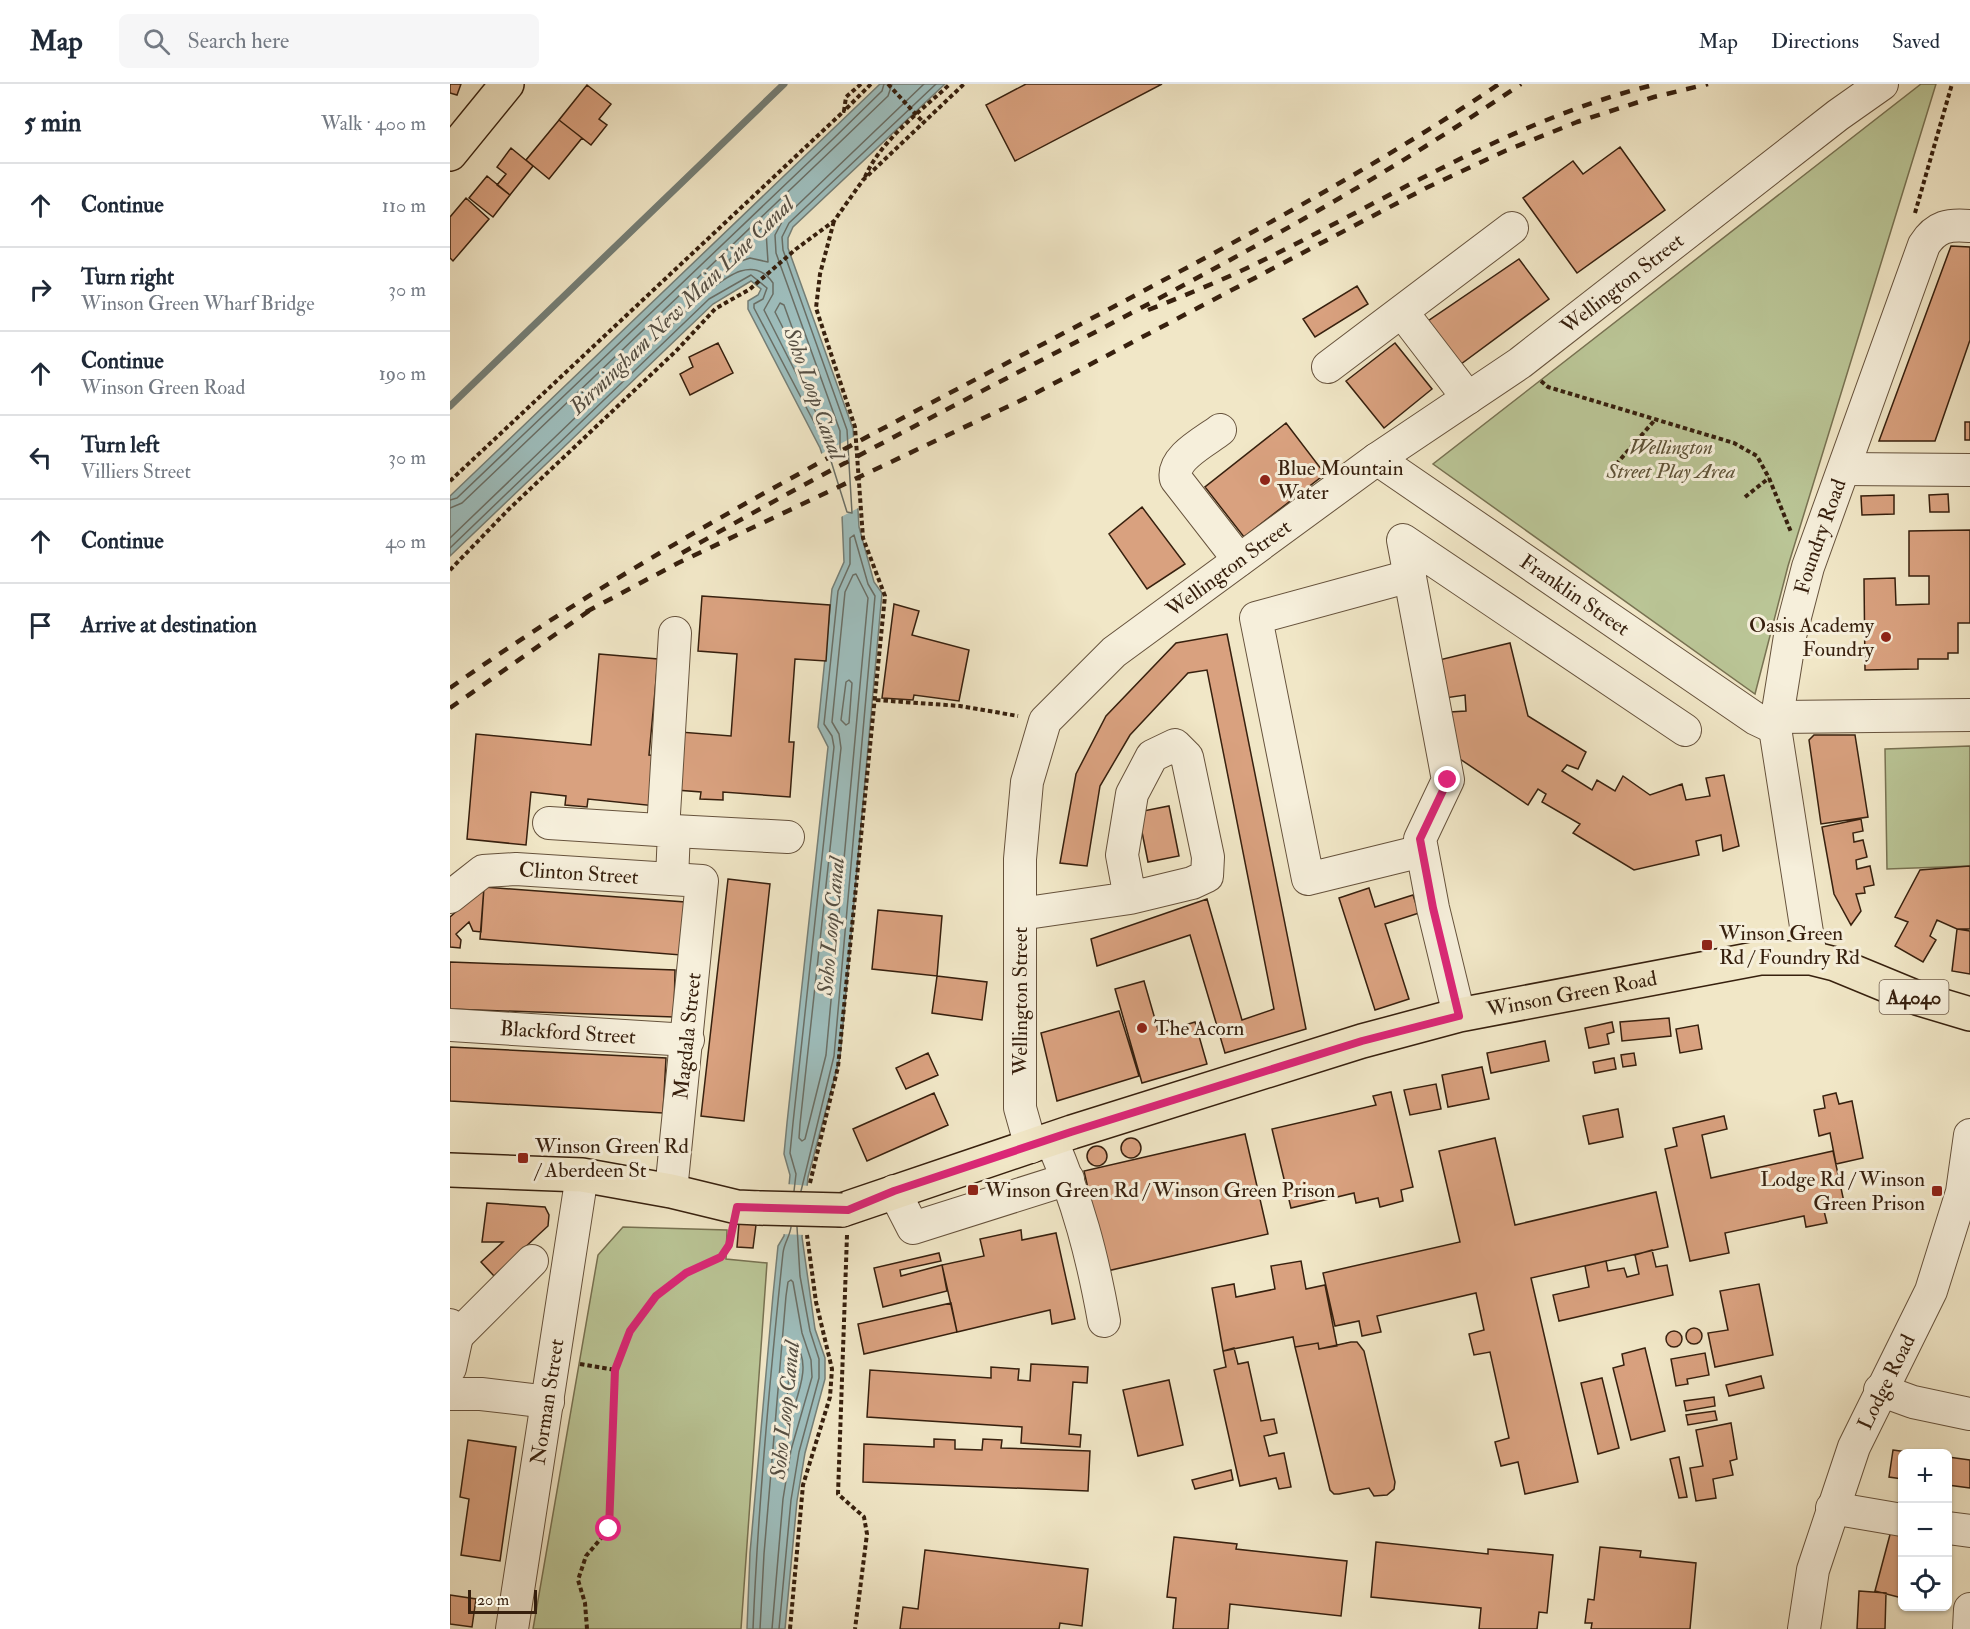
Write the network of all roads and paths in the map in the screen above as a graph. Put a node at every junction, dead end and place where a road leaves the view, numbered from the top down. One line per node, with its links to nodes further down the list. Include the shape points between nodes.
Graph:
1 (507, 84): 11 (main road)
2 (861, 84): 9 (path, via 846,97)
3 (871, 84): 9 (path)
4 (888, 84): 10 (path, bridge)
5 (950, 84): 12 (path, via 898,133 870,164)
6 (964, 84): 10 (path)
7 (1882, 84): 18 (street, Wellington Street)
8 (1952, 84): 16 (path, via 1912,224)
9 (844, 111): 28 (path)
10 (924, 123): 12 (path)
11 (450, 154)
12 (863, 180): 13 (path)
13 (834, 221): 32 (path, via 750,289 715,309); 35 (path, via 816,308 855,427 863,538 885,596)
14 (1970, 226): 16 (street, via 1950,225)
15 (1512, 228): 17 (street)
16 (1932, 233): 24 (street, Foundry Road, via 1917,262)
17 (1402, 312): 19 (street); 20 (street)
18 (1520, 363): 20 (street, Wellington Street); 21 (path, via 1548,387)
19 (1328, 367)
20 (1468, 398): 23 (street, Wellington Street)
21 (1655, 421): 25 (path); 27 (path, via 1734,443 1757,456)
22 (1220, 430): 30 (street, via 1178,463 1174,471 1176,479)
23 (1377, 459): 30 (street, Wellington Street); 38 (street, Franklin Street, via 1756,719)
24 (1844, 469): 26 (street); 31 (street, Foundry Road)
25 (1611, 470)
26 (1970, 470)
27 (1769, 478): 29 (path); 31 (path)
28 (450, 481)
29 (1745, 497)
30 (1239, 560): 37 (street, Wellington Street, via 1114,652)
31 (1808, 567): 38 (street, Foundry Road, via 1790,636)
32 (450, 570)
33 (1410, 576): 39 (street, via 1403,540); 43 (street, via 1448,780 1420,839); 43 (street, via 1257,618 1308,879)
34 (675, 633): 41 (street, Magdala Street)
35 (876, 700): 37 (path, via 960,706); 60 (path, via 838,1067)
36 (1970, 715): 38 (street)
37 (1045, 721): 47 (street, Wellington Street, via 1027,782)
38 (1776, 722): 48 (street, Foundry Road)
39 (1685, 730)
40 (549, 823): 41 (street)
41 (669, 831): 42 (street); 44 (street, Magdala Street)
42 (788, 837)
43 (1422, 851): 50 (street)
44 (687, 880): 45 (street, Clinton Street, via 516,869 483,871); 52 (street, Magdala Street)
45 (456, 892)
46 (1130, 898): 47 (street)
47 (1020, 914): 54 (street, Wellington Street, via 1020,1108)
48 (1811, 958): 49 (main road, Winson Green Road / A4040); 50 (main road, Winson Green Road / A4040, via 1760,958)
49 (1970, 1014)
50 (1459, 1016): 54 (main road, Winson Green Road / A4040, via 1362,1041)
51 (450, 1025): 52 (street, Blackford Street)
52 (688, 1040): 58 (street, Magdala Street)
53 (1970, 1135): 72 (street, Lodge Road, via 1962,1192 1931,1291)
54 (1041, 1143): 57 (street, Wellington Street); 59 (main road, Winson Green Road / A4040)
55 (450, 1170): 56 (main road, A4040)
56 (582, 1175): 58 (main road, A4040); 68 (street, Norman Street)
57 (1068, 1179): 59 (street, via 914,1228); 65 (street, Wellington Street, via 1094,1264)
58 (671, 1191): 61 (main road, A4040)
59 (894, 1191): 62 (main road, Winson Green Road / A4040)
60 (809, 1194)
61 (748, 1208): 62 (main road, A4040, bridge); 71 (path, via 721,1257 686,1273 656,1296 630,1331)
62 (845, 1210): 67 (path)
63 (806, 1229): 70 (path, via 816,1302)
64 (532, 1261): 66 (street)
65 (1104, 1322)
66 (453, 1331): 69 (street)
67 (842, 1355): 70 (path); 84 (path, via 838,1494 864,1517 867,1534)
68 (555, 1359): 71 (path); 74 (street, Norman Street)
69 (450, 1368)
70 (832, 1369): 83 (path, via 830,1397 803,1485)
71 (615, 1370): 82 (path, via 609,1529 586,1556 578,1580)
72 (1880, 1390): 75 (street, via 1913,1402); 76 (street, Lodge Road)
73 (450, 1394): 74 (street)
74 (549, 1402): 81 (street, Norman Street)
75 (1970, 1414)
76 (1832, 1508): 77 (street); 85 (street, Lodge Road, via 1813,1570)
77 (1898, 1519)
78 (1952, 1529): 79 (street)
79 (1970, 1531)
80 (1970, 1609): 86 (street)
81 (512, 1629)
82 (587, 1629)
83 (790, 1629)
84 (855, 1629)
85 (1804, 1629)
86 (1969, 1629)

